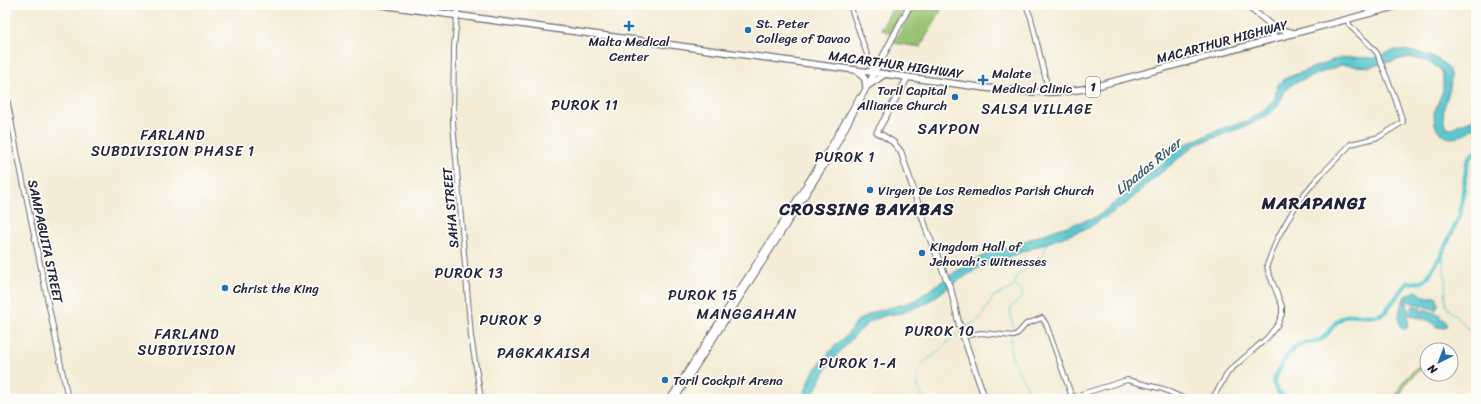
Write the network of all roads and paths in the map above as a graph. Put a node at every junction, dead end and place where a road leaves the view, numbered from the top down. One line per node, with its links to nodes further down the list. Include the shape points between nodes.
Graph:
1 (381, 5): 8 (highway, MACARTHUR HIGHWAY / 1)
2 (458, 5): 8 (street, SAHA STREET)
3 (850, 5): 14 (street)
4 (910, 5): 13 (main road)
5 (1026, 5): 21 (street)
6 (1246, 5): 10 (main road)
7 (1401, 5): 9 (highway, MACARTHUR HIGHWAY / 1)
8 (456, 15): 15 (highway, MACARTHUR HIGHWAY / 1); 25 (street, SAHA STREET, via 453,123 472,347)
9 (1347, 19): 11 (highway, MACARTHUR HIGHWAY / 1); 30 (street, via 1350,26 1379,56 1403,122 1379,137 1351,144 1299,200 1278,237 1267,265 1282,306 1278,324 1267,338 1229,371)
10 (1272, 26): 11 (main road); 12 (main road)
11 (1294, 33): 12 (highway, MACARTHUR HIGHWAY / 1)
12 (1272, 39): 21 (highway, MACARTHUR HIGHWAY / 1, via 1089,88)
13 (877, 65): 14 (main road); 16 (main road)
14 (871, 66): 16 (street)
15 (856, 70): 16 (highway, MACARTHUR HIGHWAY / 1); 19 (highway, via 866,81)
16 (873, 72): 17 (highway, MACARTHUR HIGHWAY / 1); 19 (main road)
17 (885, 74): 18 (highway, MACARTHUR HIGHWAY / 1); 19 (highway)
18 (908, 77): 21 (highway, MACARTHUR HIGHWAY / 1, via 1013,91); 23 (main road, via 878,132 893,142 901,152 927,232 951,290)
19 (866, 87): 22 (main road)
20 (5, 88): 24 (street, SAMPAGUITA STREET)
21 (1049, 93)
22 (862, 94): 26 (main road); 27 (main road, via 832,153)
23 (964, 336): 28 (main road); 29 (street, via 981,333 1011,336 1017,334 1026,324 1042,318 1072,397 1127,380 1163,389)
24 (68, 399)
25 (481, 399)
26 (670, 399)
27 (675, 399)
28 (985, 399)
29 (1185, 399)
30 (1212, 399)

